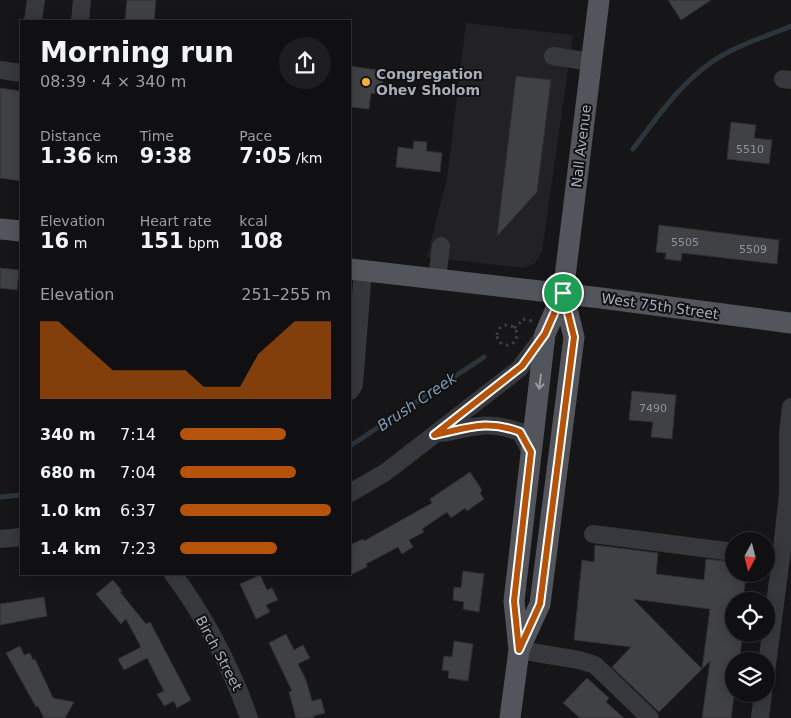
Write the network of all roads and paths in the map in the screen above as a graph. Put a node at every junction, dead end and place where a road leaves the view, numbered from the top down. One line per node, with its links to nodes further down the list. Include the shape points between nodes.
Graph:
1 (36, 0): 5 (street)
2 (82, 0): 6 (street)
3 (599, 0): 7 (main road, Nall Avenue)
4 (609, 0): 7 (street)
5 (33, 20)
6 (80, 20)
7 (595, 35): 9 (main road, Nall Avenue)
8 (553, 56): 9 (street)
9 (591, 62): 17 (main road, Nall Avenue)
10 (0, 70): 11 (street)
11 (20, 73)
12 (0, 229): 13 (main road)
13 (20, 231)
14 (441, 246): 16 (street)
15 (356, 270): 16 (main road, West 75th Street); 22 (street, via 354,385)
16 (438, 279): 17 (main road, West 75th Street)
17 (563, 293): 19 (main road, West 75th Street); 21 (main road, Nall Avenue); 35 (main road, Nall Avenue, via 574,337 540,604)
18 (522, 320): 20 (path)
19 (791, 323)
20 (514, 328): 20 (path, via 504,326 499,329 497,338 501,343 514,343 517,337)
21 (545, 334): 24 (street, via 522,366); 25 (main road, Nall Avenue, one-way to 25)
22 (351, 390)
23 (791, 407): 31 (street, via 788,494)
24 (434, 435): 25 (street, via 466,427 500,424 520,432); 26 (street, via 386,472)
25 (531, 452): 35 (main road, Nall Avenue, via 514,601)
26 (351, 492)
27 (593, 534): 30 (street)
28 (20, 537): 29 (street)
29 (0, 538)
30 (725, 551)
31 (775, 552)
32 (174, 575): 33 (street, Birch Street)
33 (185, 582): 38 (street, Birch Street)
34 (772, 582): 36 (street)
35 (519, 650): 39 (main road, Nall Avenue); 40 (street, via 595,665)
36 (767, 652)
37 (762, 702): 41 (street)
38 (249, 718)
39 (510, 718)
40 (650, 718)
41 (760, 718)

